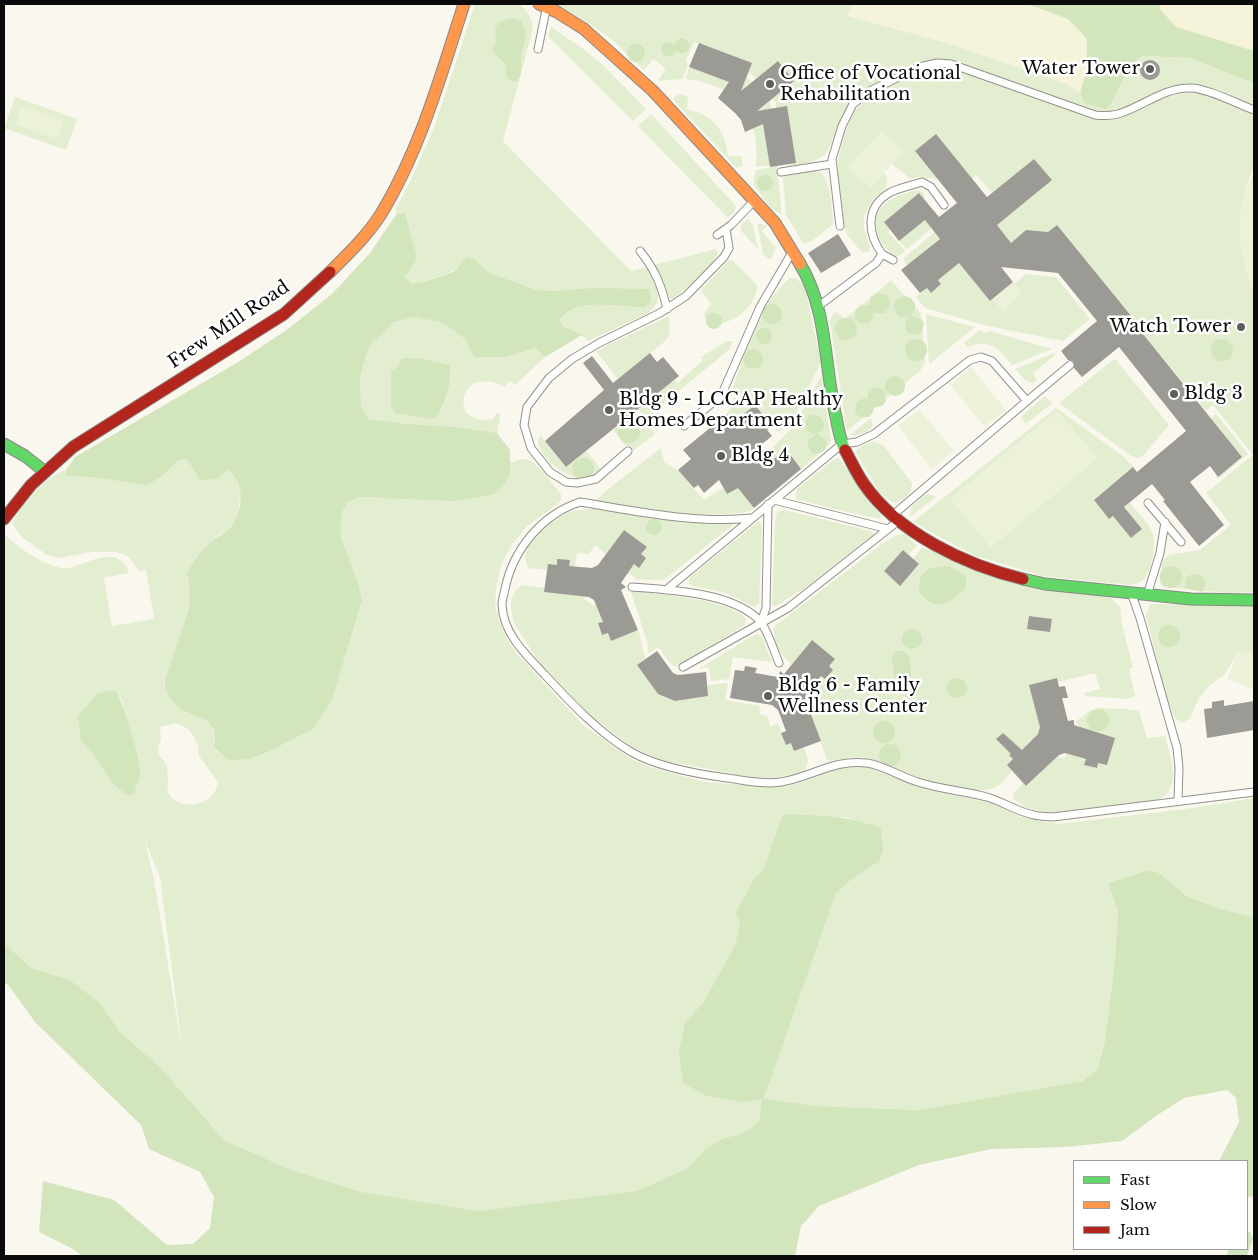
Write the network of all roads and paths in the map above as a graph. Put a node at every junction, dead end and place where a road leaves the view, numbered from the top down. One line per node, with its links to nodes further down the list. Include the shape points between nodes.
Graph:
1 (464, 4): 24 (street, Frew Mill Road, via 407,167 380,215 349,254 284,314 85,438)
2 (542, 5): 3 (lane); 7 (street, via 584,28 653,91)
3 (538, 49)
4 (1254, 110): 5 (lane, via 1190,87 1173,90 1119,114 1095,115 951,64 937,64 919,68 868,92 853,104 836,142)
5 (832, 164): 6 (lane); 9 (lane)
6 (781, 172)
7 (755, 201): 10 (lane); 12 (street, via 775,223)
8 (944, 205): 14 (lane, via 931,187 922,182 884,197 874,208 870,220 875,244)
9 (840, 226)
10 (726, 229): 11 (lane); 17 (lane, via 729,248 724,257 686,296)
11 (717, 235)
12 (792, 251): 16 (street); 20 (lane, via 760,306 721,396)
13 (640, 252): 17 (lane, via 652,266)
14 (882, 254): 15 (lane); 16 (lane, via 876,263)
15 (893, 260)
16 (818, 307): 22 (street)
17 (667, 309): 23 (lane, via 572,359 549,378 528,407 524,425 530,448 550,472 566,482 596,479)
18 (1070, 365): 19 (lane)
19 (1027, 401): 22 (lane, via 992,361 981,357 970,360 874,434 857,442); 28 (lane)
20 (684, 426)
21 (4, 444): 24 (street)
22 (842, 444): 25 (lane); 28 (street, via 864,484)
23 (628, 451)
24 (44, 471): 29 (street, Frew Mill Road)
25 (771, 502): 27 (lane); 31 (lane); 38 (lane, via 766,608)
26 (1148, 503): 30 (lane)
27 (752, 518): 34 (lane); 42 (lane, via 702,518 580,502 567,507 523,544 508,573 502,604 510,635 553,683 618,744 635,754 686,771 767,783 801,777 846,763 868,764 917,782 991,798 1035,816 1053,817)
28 (896, 518): 31 (lane); 35 (street, via 931,543 973,563 1015,577 1046,584)
29 (4, 519)
30 (1165, 522): 32 (lane); 36 (lane, via 1160,553)
31 (888, 529): 38 (lane, via 788,608)
32 (1181, 542)
33 (632, 587): 34 (lane)
34 (666, 590): 38 (lane, via 710,596 730,603)
35 (1131, 593): 36 (street); 42 (lane, via 1177,748)
36 (1147, 594): 37 (street, via 1191,599)
37 (1254, 600)
38 (761, 622): 39 (lane); 40 (lane)
39 (778, 663)
40 (683, 667)
41 (1254, 792): 42 (lane)
42 (1178, 801)

